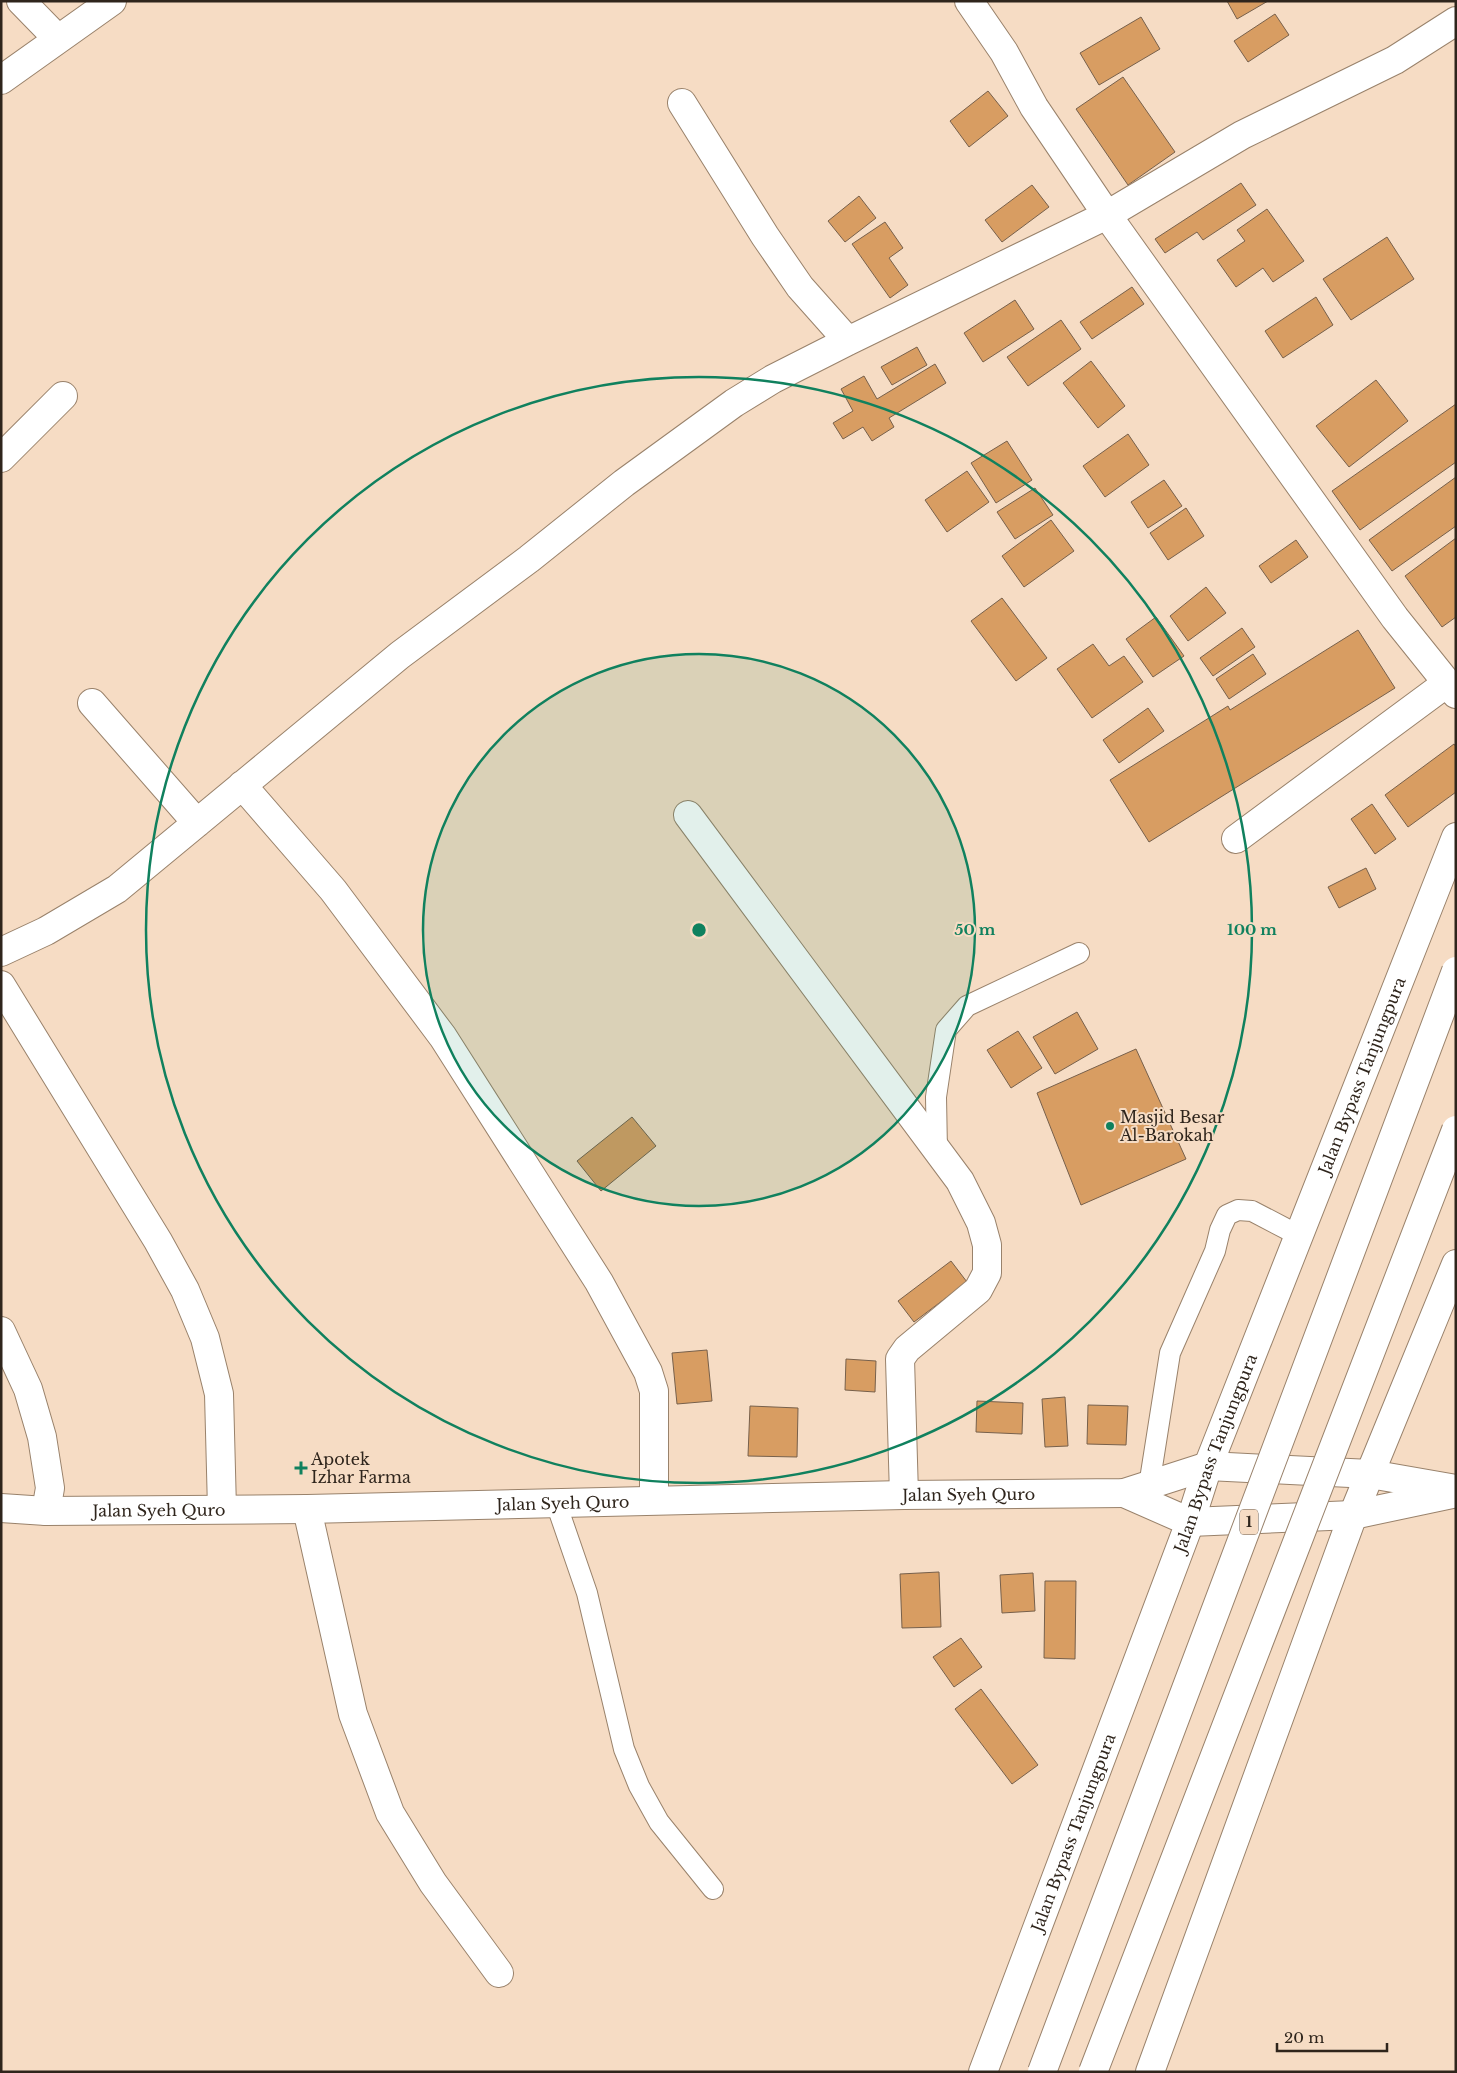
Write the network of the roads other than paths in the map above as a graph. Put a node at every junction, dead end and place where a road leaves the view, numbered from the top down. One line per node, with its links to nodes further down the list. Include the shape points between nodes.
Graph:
1 (20, 1): 5 (main road)
2 (112, 1): 5 (main road)
3 (970, 1): 8 (main road, via 1004,52 1034,107)
4 (1456, 21): 8 (main road, via 1395,60 1242,135)
5 (58, 39): 6 (main road)
6 (1, 80)
7 (682, 103): 9 (main road, via 800,287)
8 (1107, 215): 9 (main road); 12 (main road, via 1389,610)
9 (848, 341): 14 (main road, via 734,403 624,483 400,655)
10 (63, 396): 11 (main road)
11 (1, 458)
12 (1451, 688): 18 (main road)
13 (92, 703): 16 (main road)
14 (242, 785): 16 (main road); 33 (main road, via 332,890 443,1037 599,1282 645,1366 654,1391)
15 (688, 815): 24 (main road)
16 (198, 823): 19 (main road, via 117,889 46,931)
17 (1456, 837): 25 (main road, Jalan Bypass Tanjungpura)
18 (1236, 839)
19 (1, 952)
20 (1079, 953): 24 (lane, via 967,1006 946,1030 936,1097)
21 (1456, 971): 44 (main road, 1, bridge)
22 (1, 984): 36 (main road, via 185,1290 205,1338 219,1394)
23 (1456, 1130): 45 (main road, bridge)
24 (937, 1150): 32 (main road, via 960,1181 981,1223 987,1245 987,1273 978,1290 906,1349 900,1359)
25 (1298, 1236): 28 (main road, Jalan Bypass Tanjungpura); 30 (lane, via 1252,1211 1238,1210 1227,1215 1215,1251 1170,1353)
26 (1456, 1264): 29 (main road)
27 (1, 1331): 38 (main road, via 28,1389 42,1437 50,1488)
28 (1208, 1466): 29 (main road, Jalan Syeh Quro); 30 (main road, Jalan Syeh Quro); 40 (main road, Jalan Bypass Tanjungpura)
29 (1370, 1474): 31 (main road, Jalan Syeh Quro); 39 (main road)
30 (1136, 1489): 32 (main road, Jalan Syeh Quro); 40 (main road, Jalan Syeh Quro)
31 (1456, 1491): 39 (main road, Jalan Syeh Quro)
32 (904, 1495): 33 (main road, Jalan Syeh Quro)
33 (654, 1500): 34 (main road, Jalan Syeh Quro)
34 (556, 1504): 37 (main road, Jalan Syeh Quro); 41 (lane, via 587,1593 624,1749 639,1786 659,1822)
35 (1, 1508): 38 (main road, Jalan Syeh Quro)
36 (222, 1509): 37 (main road, Jalan Syeh Quro); 38 (main road, Jalan Syeh Quro)
37 (307, 1509): 42 (main road, via 353,1714 390,1813 434,1883)
38 (46, 1511)
39 (1353, 1515): 40 (main road, Jalan Syeh Quro); 46 (main road)
40 (1190, 1522): 43 (main road, Jalan Bypass Tanjungpura)
41 (713, 1889)
42 (499, 1973)
43 (983, 2072)
44 (1042, 2072)
45 (1093, 2072)
46 (1150, 2072)

